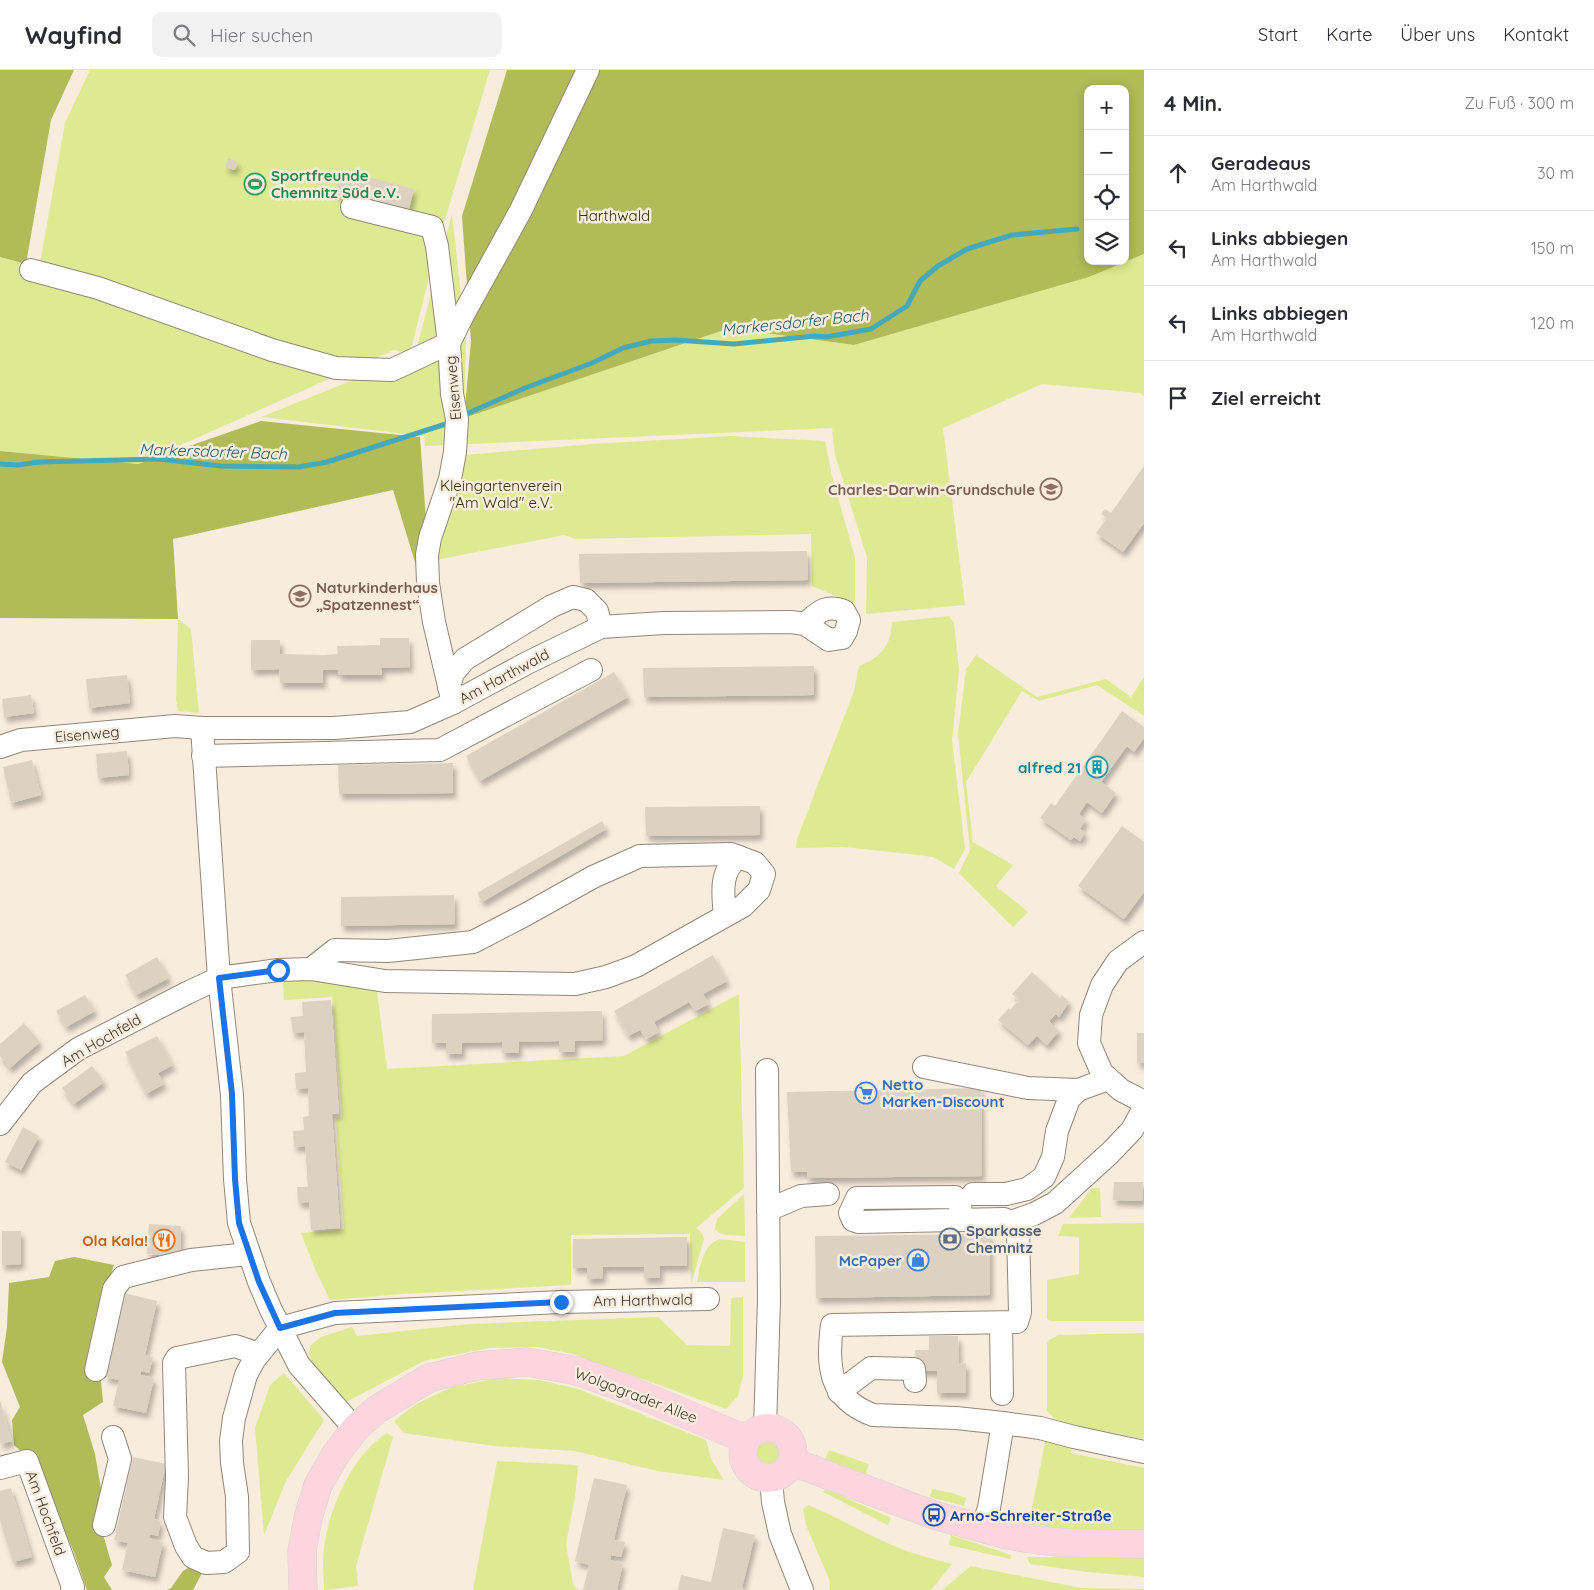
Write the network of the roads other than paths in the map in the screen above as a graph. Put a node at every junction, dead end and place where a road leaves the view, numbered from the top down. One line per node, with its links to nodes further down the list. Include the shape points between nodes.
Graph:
1 (588, 70): 4 (street, Eisenweg, via 520,212)
2 (352, 207): 4 (street, via 432,227)
3 (31, 270): 4 (street, via 98,288 272,350 336,368 392,370)
4 (449, 343): 8 (street, Eisenweg, via 457,419 455,452 427,555 434,622)
5 (805, 624): 6 (street, Am Harthwald, via 664,622)
6 (600, 627): 8 (street, Am Harthwald); 8 (street, via 597,611 586,600 573,597 552,606 465,659 453,673)
7 (591, 670): 12 (street, via 440,750)
8 (451, 695): 10 (street, Am Harthwald, via 410,722 334,728)
9 (175, 726): 10 (street, Am Harthwald); 11 (street, Eisenweg, via 21,740)
10 (202, 728): 12 (street)
11 (0, 747)
12 (203, 756): 17 (street)
13 (739, 857): 14 (street, via 733,861 724,880); 14 (street, via 755,863 764,874 759,890 743,906); 16 (street, via 731,854 640,856 593,876 473,942 388,951 335,950)
14 (725, 916): 16 (street, via 636,966 575,984 385,980)
15 (1144, 942): 20 (street, via 1118,961 1102,985 1091,1015 1089,1042 1102,1074)
16 (311, 969): 17 (street)
17 (219, 978): 24 (street, Am Hochfeld, via 78,1049 32,1083); 30 (street, via 232,1094 236,1196 239,1223)
18 (924, 1067): 21 (street, via 1028,1088)
19 (767, 1070): 27 (street)
20 (1108, 1079): 21 (street); 22 (street)
21 (1078, 1090): 26 (street, via 1069,1099 1044,1177 1027,1189 1006,1194)
22 (1144, 1102)
23 (1144, 1108): 29 (street, via 1132,1130 1055,1203)
24 (0, 1124)
25 (828, 1194): 27 (street, via 801,1196)
26 (973, 1194)
27 (768, 1210): 41 (street, via 769,1300)
28 (967, 1219): 29 (street, via 1004,1219)
29 (1011, 1222): 32 (street, via 1018,1232 1020,1312 1017,1322)
30 (248, 1254): 33 (street); 35 (street, via 191,1260 123,1277 114,1289)
31 (708, 1299): 33 (street, Am Harthwald, via 335,1313)
32 (1001, 1324): 37 (street, via 832,1325 829,1360); 38 (street)
33 (280, 1328): 34 (street); 40 (street, via 299,1365)
34 (259, 1354): 34 (street, via 246,1374 231,1440 238,1552 224,1562 206,1563 189,1552 175,1517 174,1362 177,1358 235,1346)
35 (96, 1370)
36 (915, 1381): 37 (street, via 914,1369 871,1368)
37 (840, 1392): 39 (street, via 850,1404 872,1415)
38 (1002, 1394)
39 (1003, 1423): 43 (street, via 1040,1428); 48 (street, via 989,1508)
40 (355, 1428): 41 (main road, Wolgograder Allee, via 376,1410 429,1378 477,1366 527,1362 578,1371); 51 (main road, Wolgograder Allee, via 318,1485 302,1551)
41 (756, 1434): 44 (main road, Wolgograder Allee, via 774,1428 784,1434 791,1442); 46 (main road, via 743,1452 745,1463 760,1478)
42 (113, 1438): 47 (street, via 120,1459)
43 (1144, 1452)
44 (792, 1462): 46 (main road, via 782,1475); 48 (main road, via 934,1515)
45 (0, 1468): 50 (street, Am Hochfeld, via 27,1461)
46 (771, 1479): 52 (street, via 780,1534)
47 (104, 1525)
48 (982, 1528): 49 (main road, via 1021,1538 1068,1543)
49 (1144, 1544)
50 (72, 1590)
51 (304, 1590)
52 (802, 1590)

